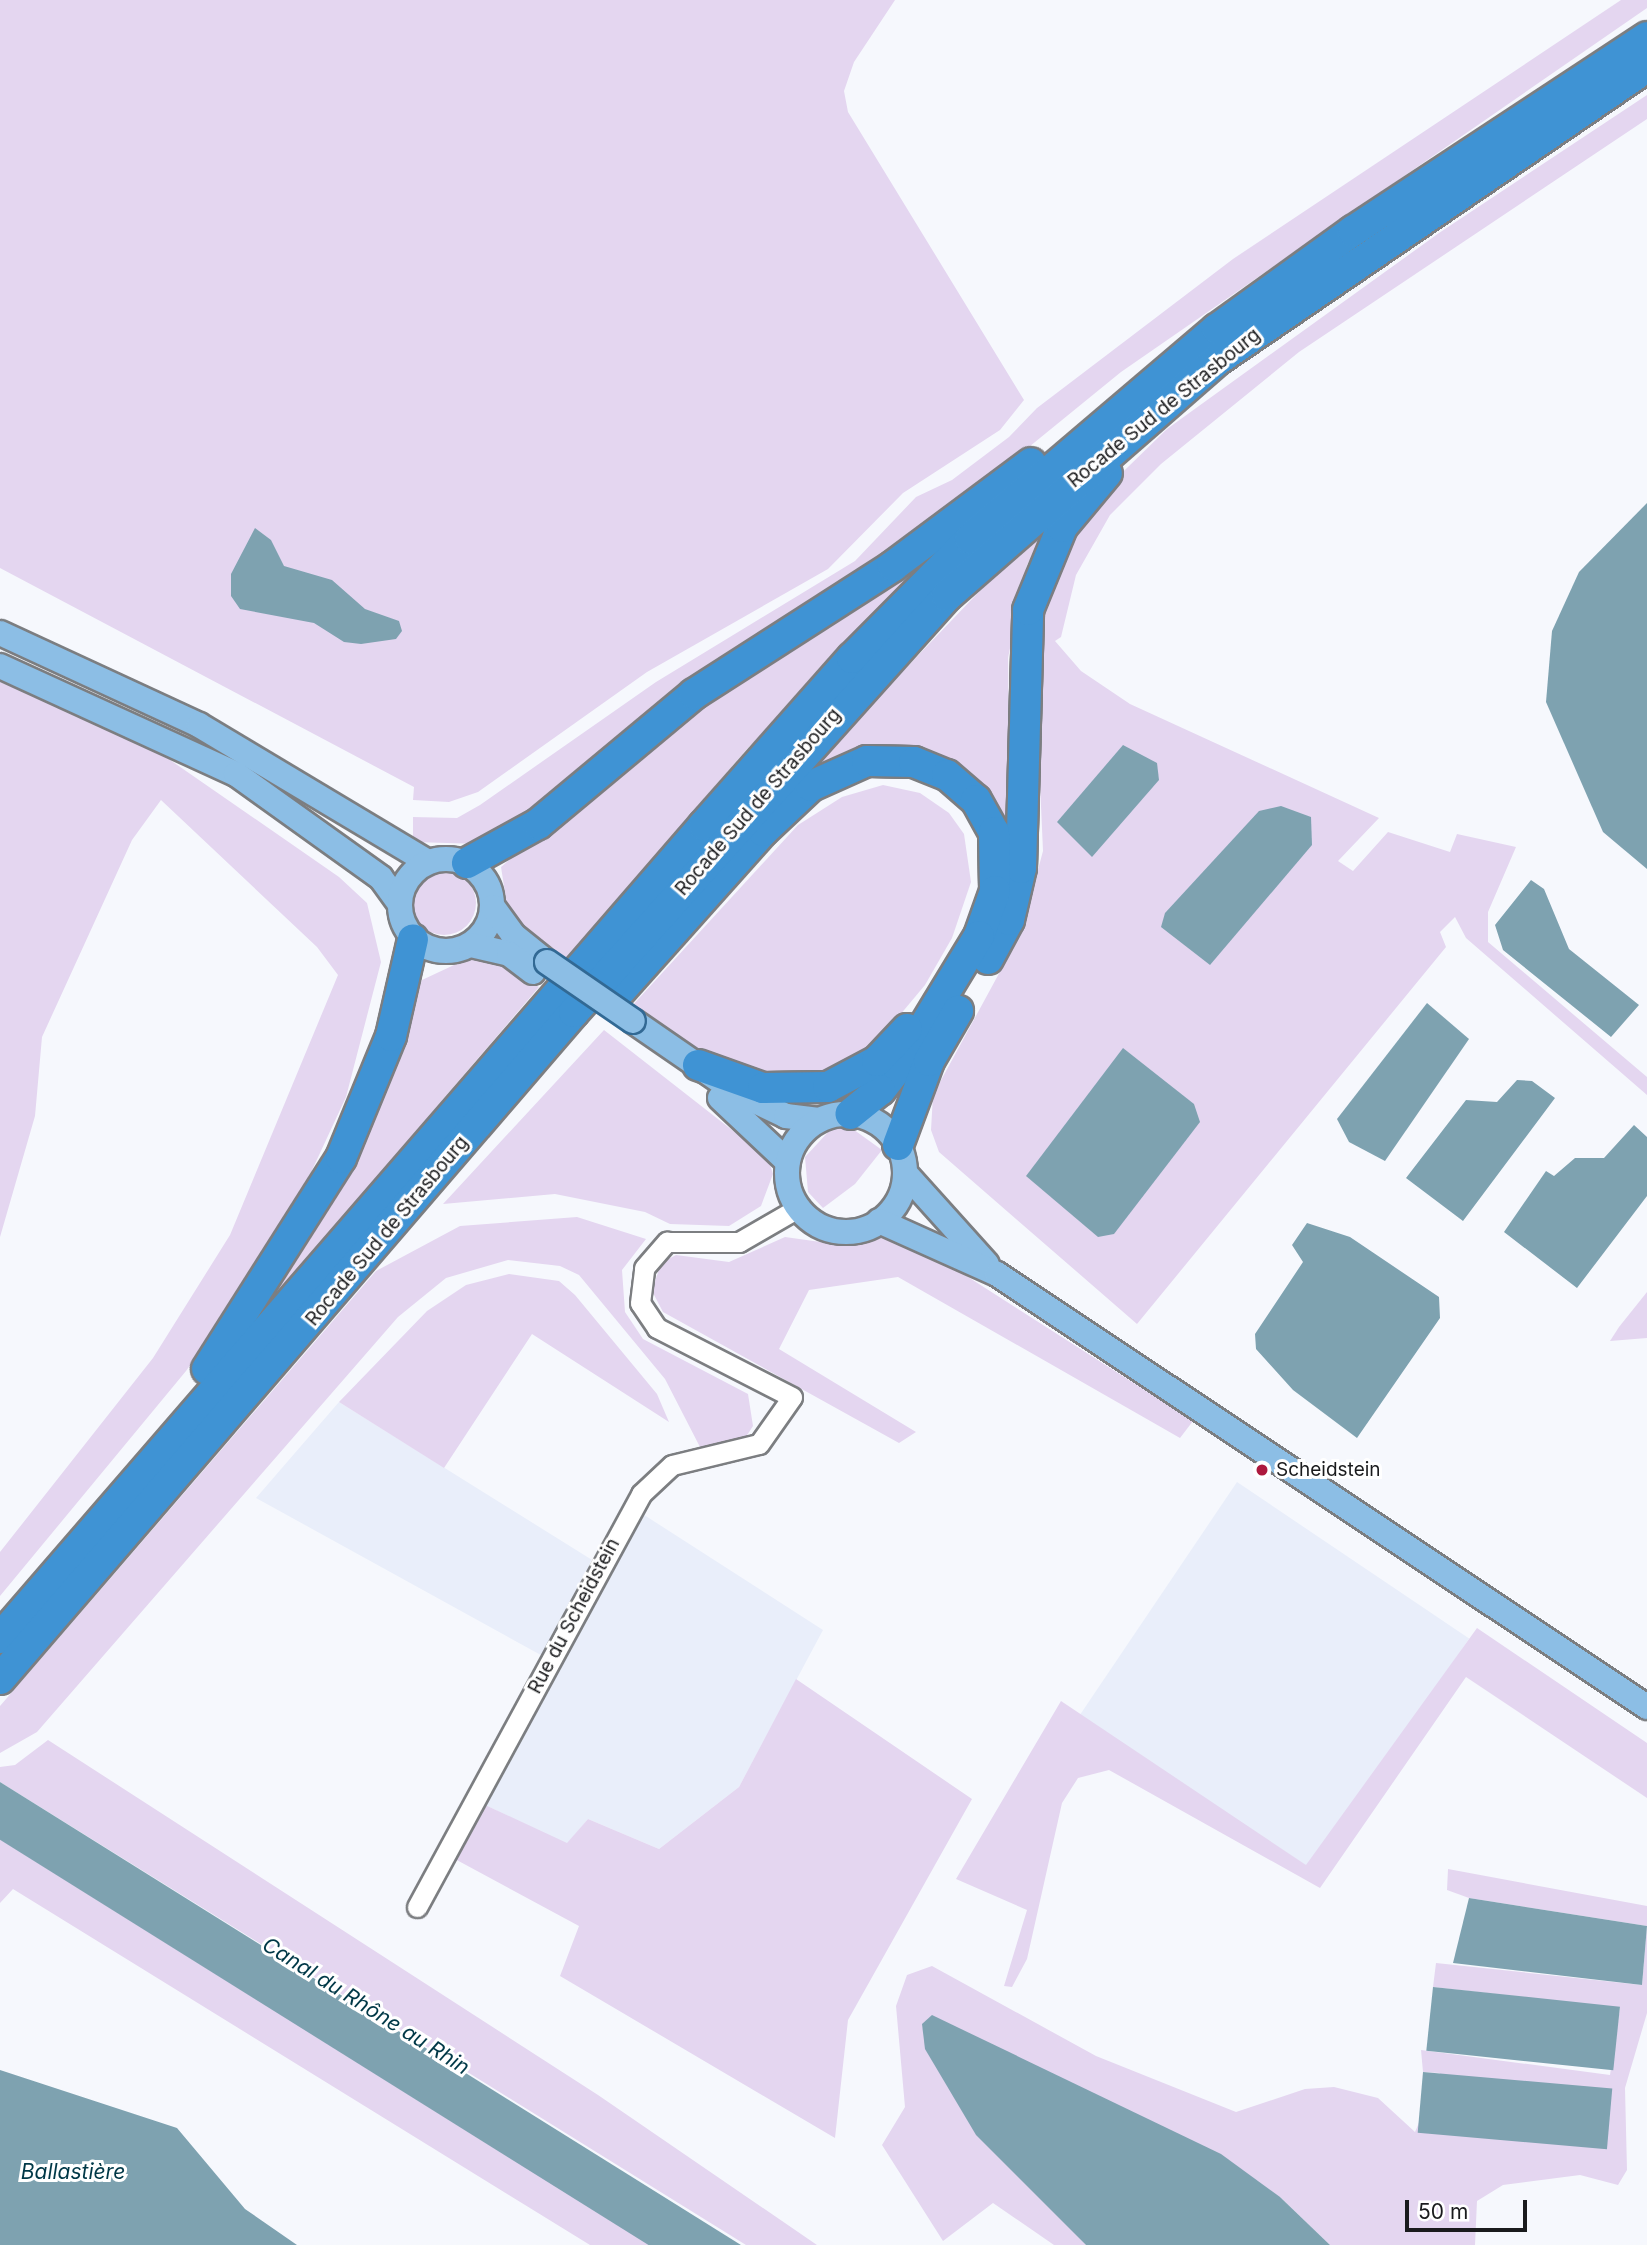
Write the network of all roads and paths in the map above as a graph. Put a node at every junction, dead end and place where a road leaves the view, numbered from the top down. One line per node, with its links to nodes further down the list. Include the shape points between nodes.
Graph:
1 (1647, 37): 4 (highway, Rocade Sud de Strasbourg, via 1353,231)
2 (1647, 67): 3 (highway, Rocade Sud de Strasbourg)
3 (1216, 361): 19 (highway, via 1085,495 1041,568 1023,645 1025,818 1009,920 929,1061); 24 (highway, Rocade Sud de Strasbourg, via 1038,511 855,692)
4 (1135, 393): 8 (highway, via 893,566 694,694 538,824); 25 (highway, Rocade Sud de Strasbourg, via 970,539 852,658)
5 (0, 633): 7 (main road, via 199,725)
6 (0, 666): 9 (main road, via 236,775 380,878)
7 (428, 862): 8 (main road); 9 (main road, via 404,887)
8 (467, 863): 10 (main road, via 486,882)
9 (400, 904): 11 (main road)
10 (492, 907): 12 (main road, via 486,929); 13 (main road)
11 (414, 939): 12 (main road, via 441,952); 25 (highway, via 395,1024 341,1158 238,1328)
12 (471, 945): 13 (main road, via 509,954)
13 (542, 969): 15 (main road)
14 (624, 987): 16 (highway, via 775,836 828,792 900,774 939,787 958,802 978,835 983,858 975,911 897,1042 855,1075 792,1092); 17 (highway, via 763,831 811,786 867,761 914,762 947,775 976,800 994,832 995,891 979,936 903,1061); 24 (highway, via 408,1227)
15 (628, 1027): 16 (main road); 20 (main road, via 745,1115)
16 (698, 1065): 18 (main road, via 764,1107)
17 (850, 1114): 18 (main road); 19 (main road, via 878,1123)
18 (819, 1120): 20 (main road, via 798,1137)
19 (902, 1159): 22 (main road, via 897,1199); 23 (main road)
20 (788, 1162): 21 (main road, via 788,1186)
21 (798, 1208): 22 (main road, via 836,1231); 29 (street, Rue du Scheidstein, via 739,1242 667,1242 652,1254 639,1285 646,1318 657,1328 792,1397 760,1444 672,1465 641,1494)
22 (879, 1222): 23 (main road)
23 (997, 1274): 28 (main road)
24 (322, 1308): 27 (highway, Rocade Sud de Strasbourg)
25 (113, 1504): 26 (highway, Rocade Sud de Strasbourg)
26 (0, 1638)
27 (0, 1679)
28 (1647, 1707)
29 (416, 1908)

